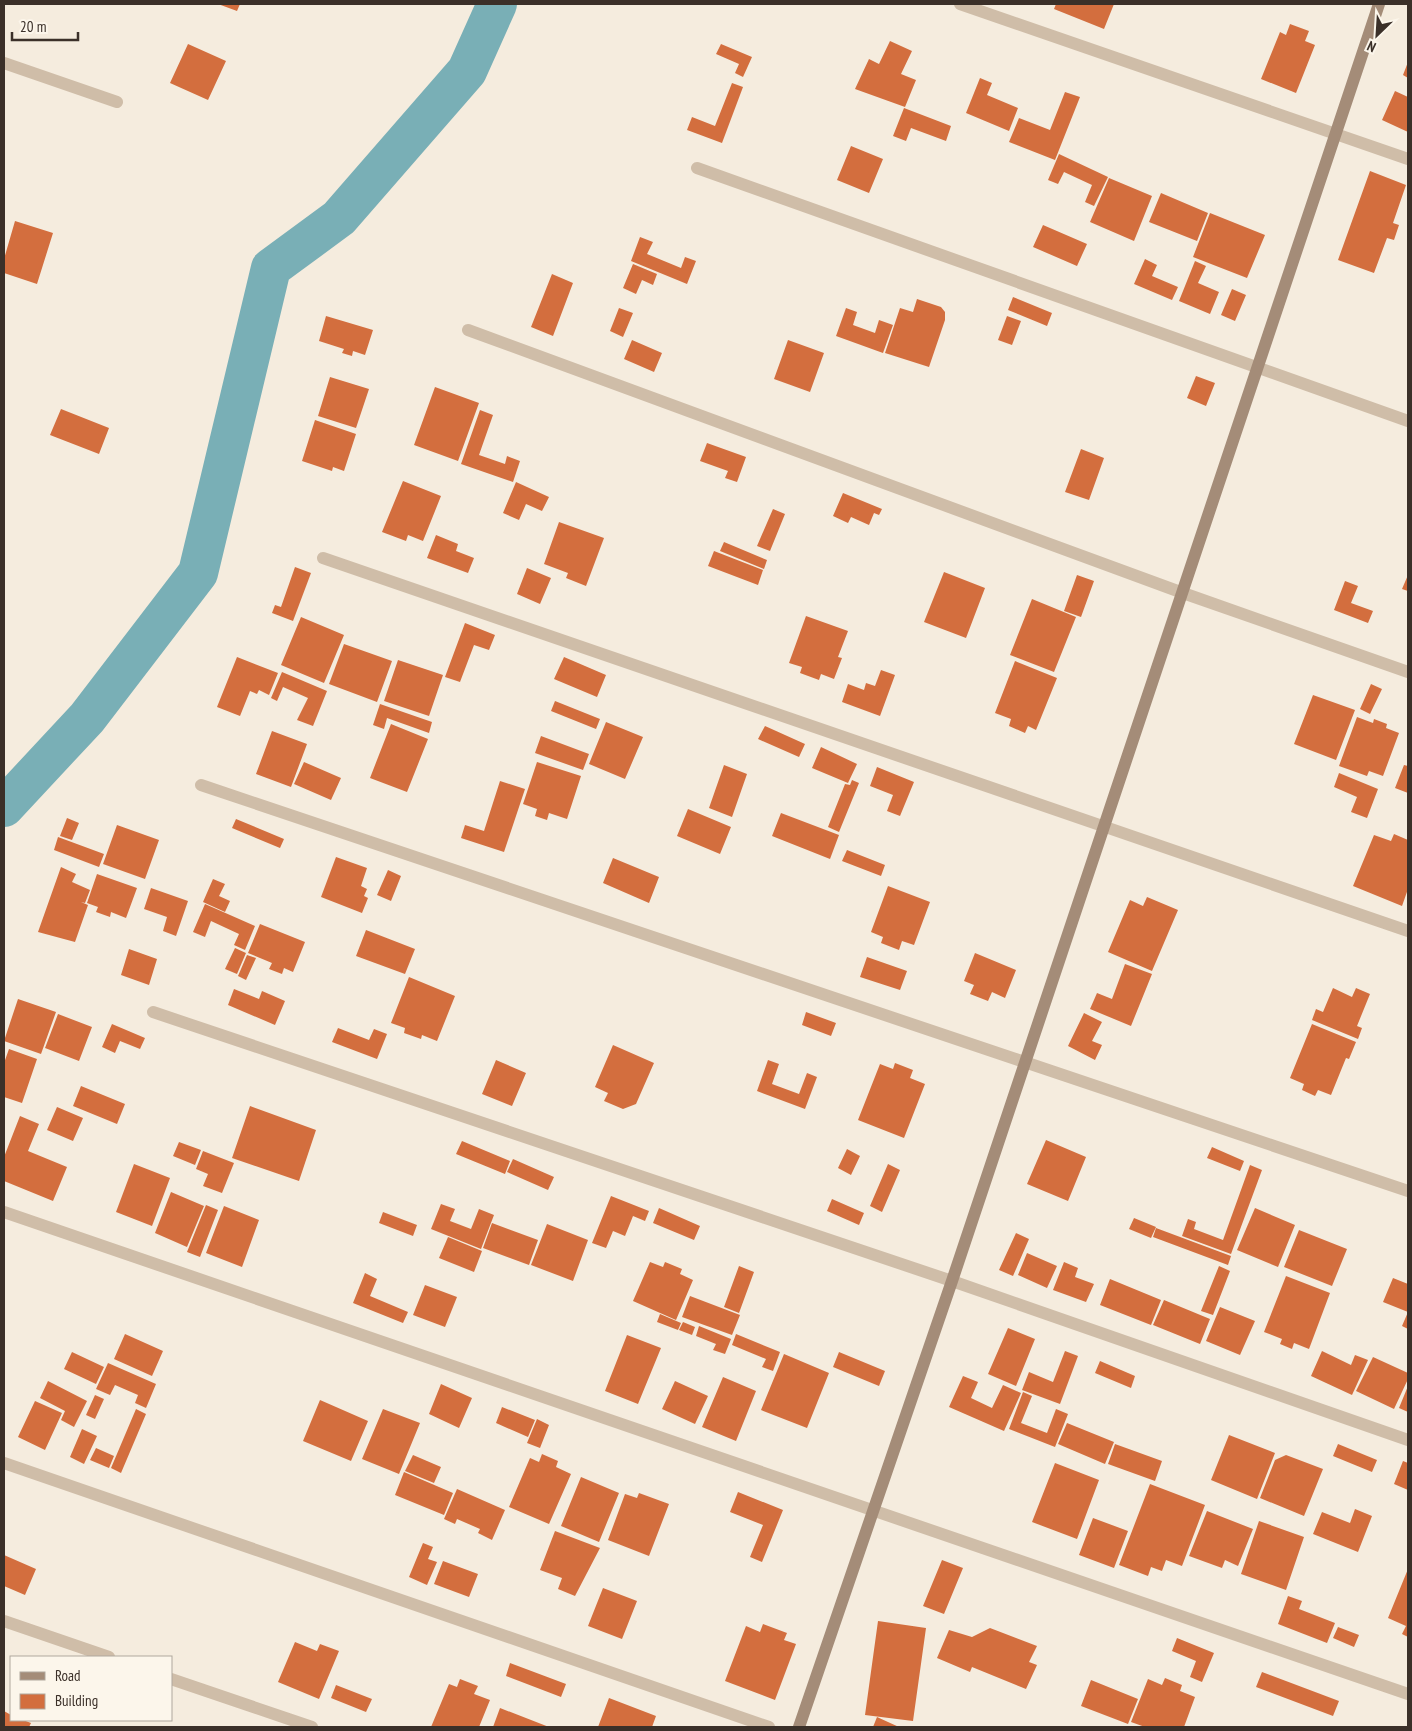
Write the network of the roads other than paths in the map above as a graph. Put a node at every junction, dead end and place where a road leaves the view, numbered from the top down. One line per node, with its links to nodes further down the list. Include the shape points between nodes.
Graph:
1 (960, 4): 5 (street)
2 (1379, 4): 5 (main road)
3 (4, 63): 4 (street)
4 (117, 102)
5 (1336, 133): 6 (street); 9 (main road)
6 (1408, 158)
7 (697, 168): 9 (street)
8 (468, 330): 12 (street)
9 (1258, 368): 10 (street); 12 (main road)
10 (1408, 420)
11 (323, 558): 15 (street)
12 (1183, 593): 13 (street); 15 (main road)
13 (1408, 672)
14 (200, 785): 18 (street)
15 (1104, 826): 16 (street); 18 (main road)
16 (1408, 931)
17 (153, 1012): 21 (street)
18 (1025, 1063): 19 (street); 21 (main road)
19 (1408, 1191)
20 (4, 1212): 24 (street)
21 (952, 1281): 22 (street); 24 (main road)
22 (1408, 1440)
23 (4, 1463): 30 (street)
24 (873, 1511): 28 (street); 31 (main road)
25 (4, 1621): 26 (street)
26 (106, 1656)
27 (172, 1679): 29 (street)
28 (1408, 1694)
29 (312, 1727)
30 (769, 1727)
31 (798, 1727)

